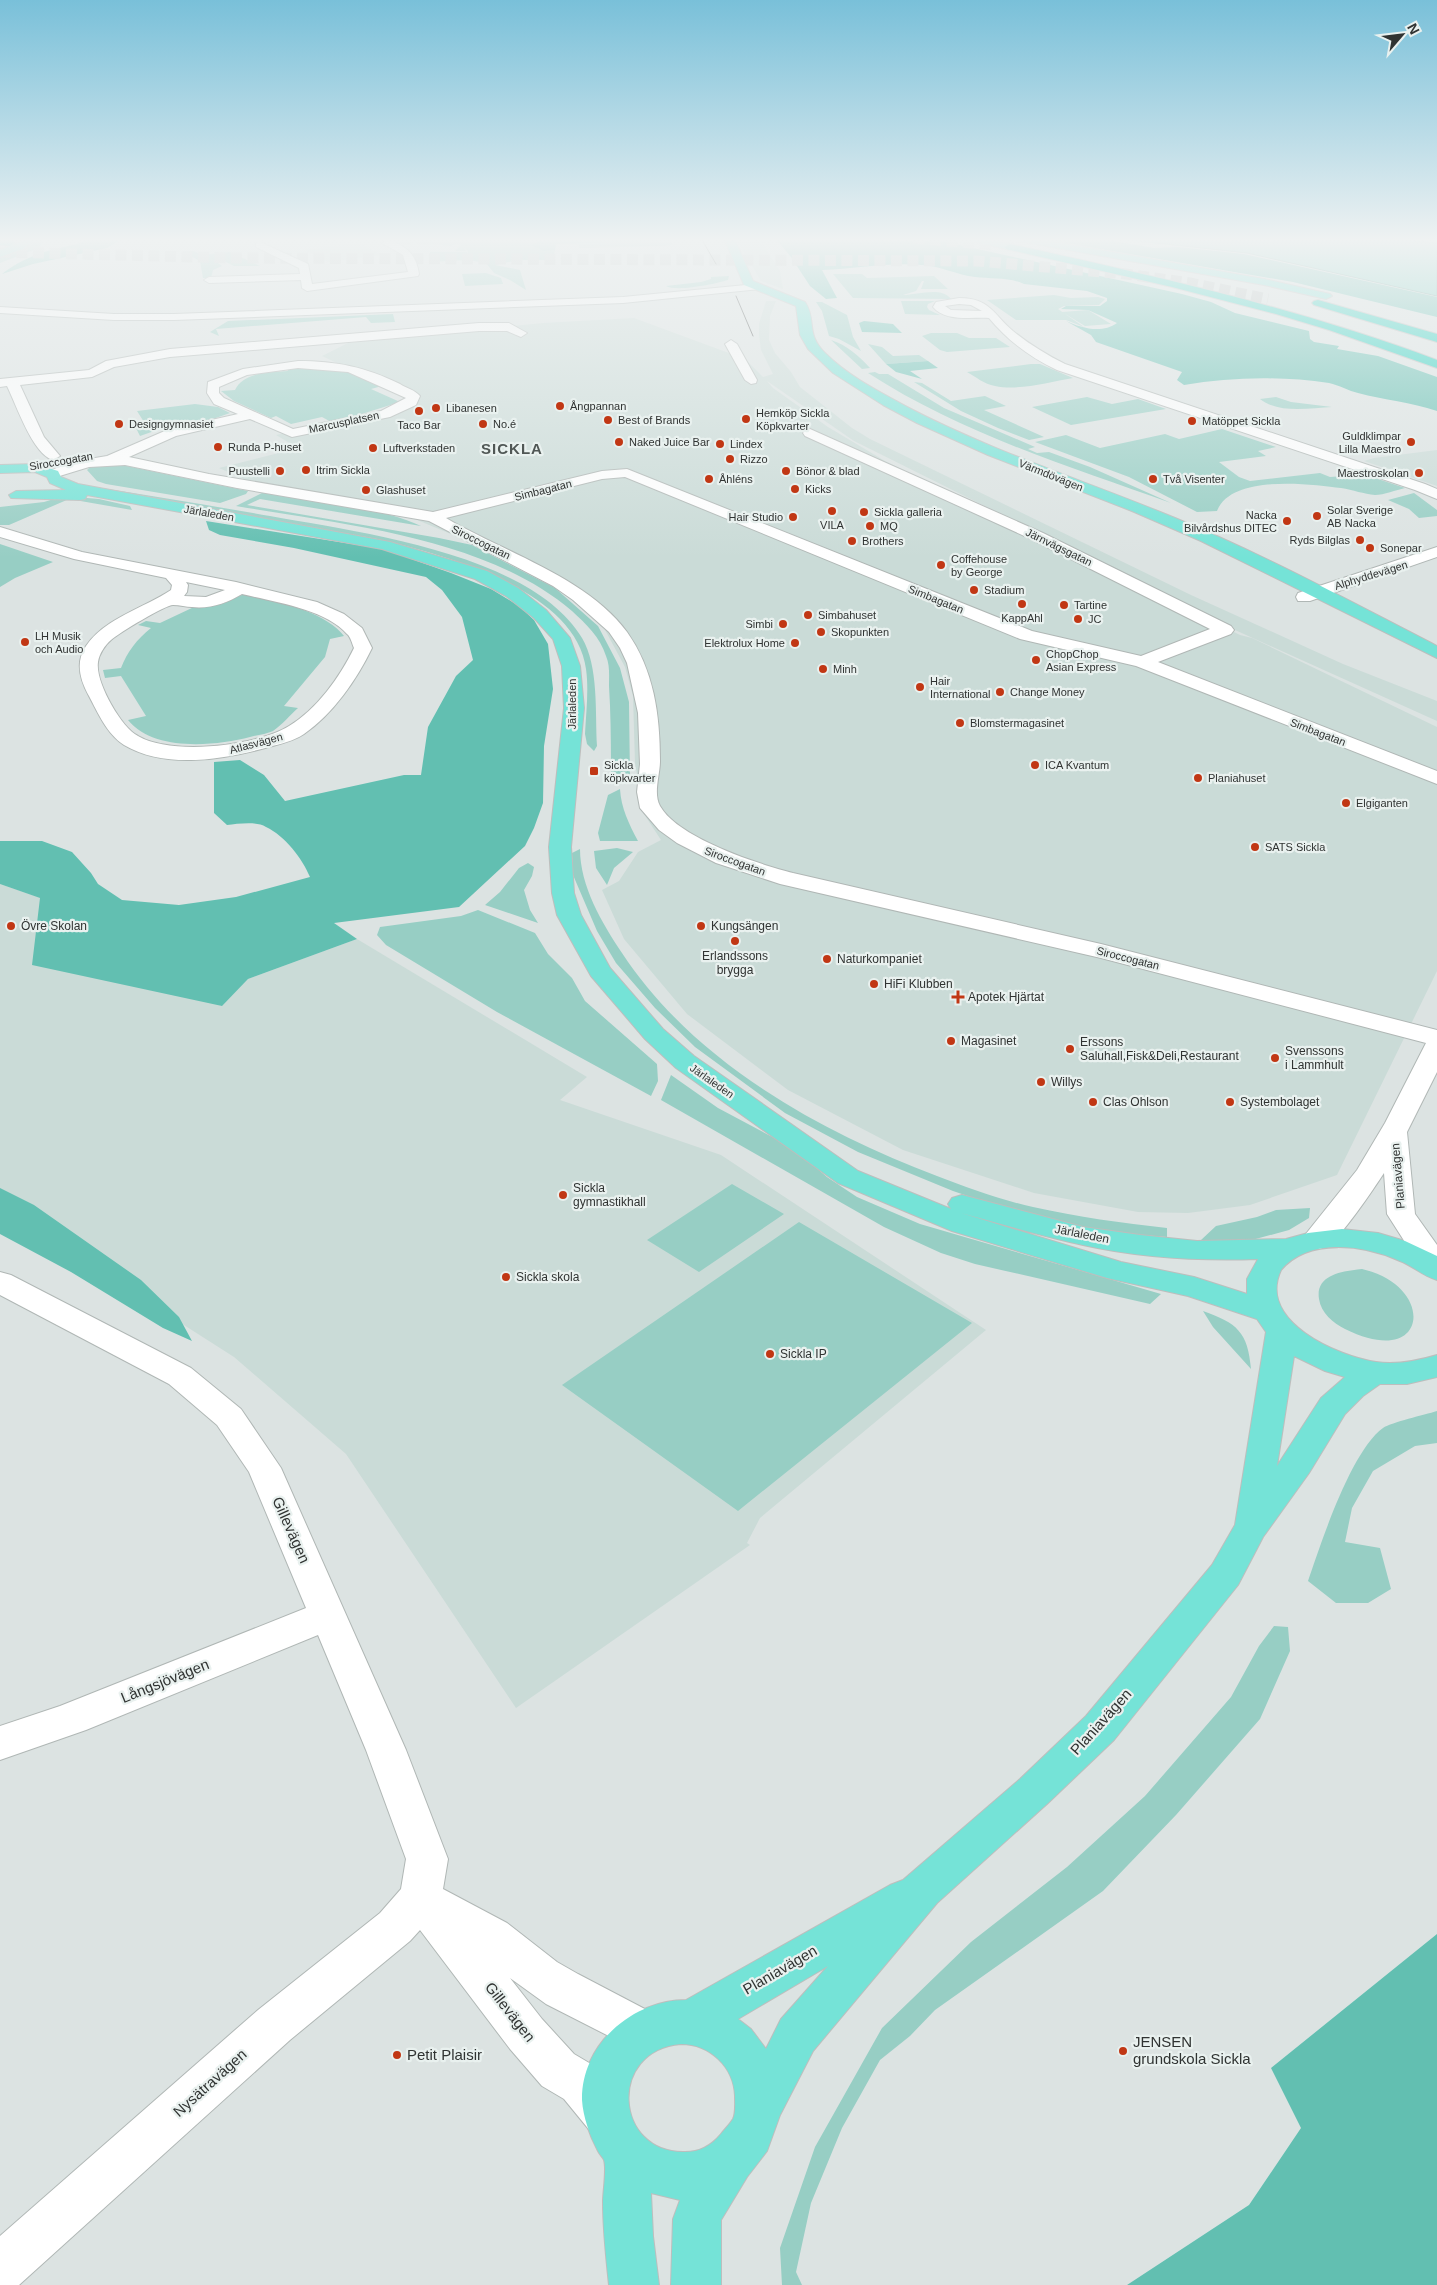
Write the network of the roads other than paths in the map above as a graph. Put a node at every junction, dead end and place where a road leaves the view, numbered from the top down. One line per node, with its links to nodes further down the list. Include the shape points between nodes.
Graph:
1 (731, 344): 9 (street)
2 (190, 345): 7 (street)
3 (271, 345): 7 (street)
4 (811, 345): 27 (main road, Värmdövägen, via 836,369 911,415 1244,554)
5 (1025, 345): 19 (street, via 1055,364)
6 (1386, 345): 8 (highway)
7 (196, 351): 10 (street, via 110,364 92,373)
8 (1437, 364)
9 (751, 380)
10 (6, 383): 13 (street, via 38,438)
11 (251, 415): 11 (street, Marcusplatsen, via 219,401 213,385 235,373 270,367 350,368 413,396 411,402 385,414 292,433); 14 (street, via 172,433)
12 (810, 433): 30 (street, Järnvägsgatan, via 1037,536 1225,630)
13 (53, 456)
14 (115, 457): 15 (street, Siroccogatan, via 82,455); 17 (street, Siroccogatan, via 74,466); 22 (street, Siroccogatan, via 214,479)
15 (22, 468): 16 (main road, Järlaleden); 17 (main road, Järlaleden, via 41,470)
16 (1, 469)
17 (54, 477): 18 (main road, via 41,489); 21 (main road, Järlaleden, via 74,488)
18 (16, 495): 20 (main road); 21 (main road, Järlaleden, via 61,494)
19 (1437, 495)
20 (0, 497)
21 (148, 503): 34 (main road, Järlaleden, via 384,545 440,561 488,580 512,592 540,614 561,638 571,666 574,708 560,847 563,893 570,915 600,971 654,1034 685,1062)
22 (433, 517): 30 (street, Simbagatan, via 602,475 627,473 1015,631); 32 (street, Siroccogatan, via 454,531 551,576 578,594 620,634 640,671 646,700 650,731 648,801 666,824 709,853 803,883 1108,952)
23 (0, 532): 25 (street, Atlasvägen, via 80,556)
24 (1437, 552): 27 (street, Alphyddevägen)
25 (181, 577): 26 (street, Atlasvägen); 28 (street, via 178,592)
26 (238, 588): 28 (street, via 214,602 191,603); 28 (street, Atlasvägen, via 311,606 338,618 356,632 363,648 355,667 318,711 296,731 227,751 181,754 138,744 123,736 117,728 90,678 91,652 108,631)
27 (1311, 594): 29 (main road, Värmdövägen)
28 (170, 599)
29 (1437, 653)
30 (1142, 662): 31 (street, Simbagatan)
31 (1437, 778)
32 (1437, 1038)
33 (1437, 1045): 35 (street, Planiavägen)
34 (775, 1124): 37 (main road, Järlaleden, via 865,1166 973,1209 1074,1234 1197,1251); 40 (main road, Järlaleden, via 848,1177 962,1224 1118,1271 1194,1288)
35 (1395, 1134): 36 (street, Planiavägen, via 1340,1216); 38 (street, Planiavägen, via 1401,1214)
36 (1316, 1240): 37 (main road); 38 (main road, via 1347,1238 1380,1243 1412,1254)
37 (1287, 1249): 40 (main road, via 1272,1261 1263,1276 1261,1294)
38 (1437, 1269)
39 (0, 1282): 44 (street, Gillevägen, via 180,1376 229,1417 264,1468)
40 (1275, 1321): 42 (main road, Järlaleden, via 1315,1354 1339,1365); 43 (main road, Planiavägen, via 1276,1381 1260,1460)
41 (1430, 1370): 42 (main road, Järlaleden)
42 (1374, 1373): 43 (main road, Planiavägen, via 1333,1406)
43 (1251, 1528): 46 (main road, Planiavägen, via 1225,1575 1100,1728)
44 (328, 1615): 45 (street, Långsjövägen, via 72,1718); 47 (street, Gillevägen, via 386,1750 427,1859)
45 (0, 1743)
46 (922, 1889): 48 (main road, Planiavägen); 50 (main road, Planiavägen, via 797,2035)
47 (421, 1898): 49 (street, via 492,1937 542,1977 585,2003); 51 (street, Gillevägen, via 526,2034 558,2070 580,2083); 53 (street, Nysätravägen, via 395,1926 274,2025)
48 (690, 2022): 49 (main road, via 667,2023); 50 (main road, via 732,2040 747,2058 757,2082)
49 (644, 2032): 51 (main road, via 613,2062 607,2082 605,2097)
50 (758, 2108): 52 (main road, via 750,2134)
51 (617, 2136): 52 (main road, via 642,2166 659,2173 685,2177 712,2170); 54 (main road)
52 (734, 2156): 55 (main road, via 698,2214)
53 (0, 2269)
54 (634, 2285)
55 (696, 2285)

